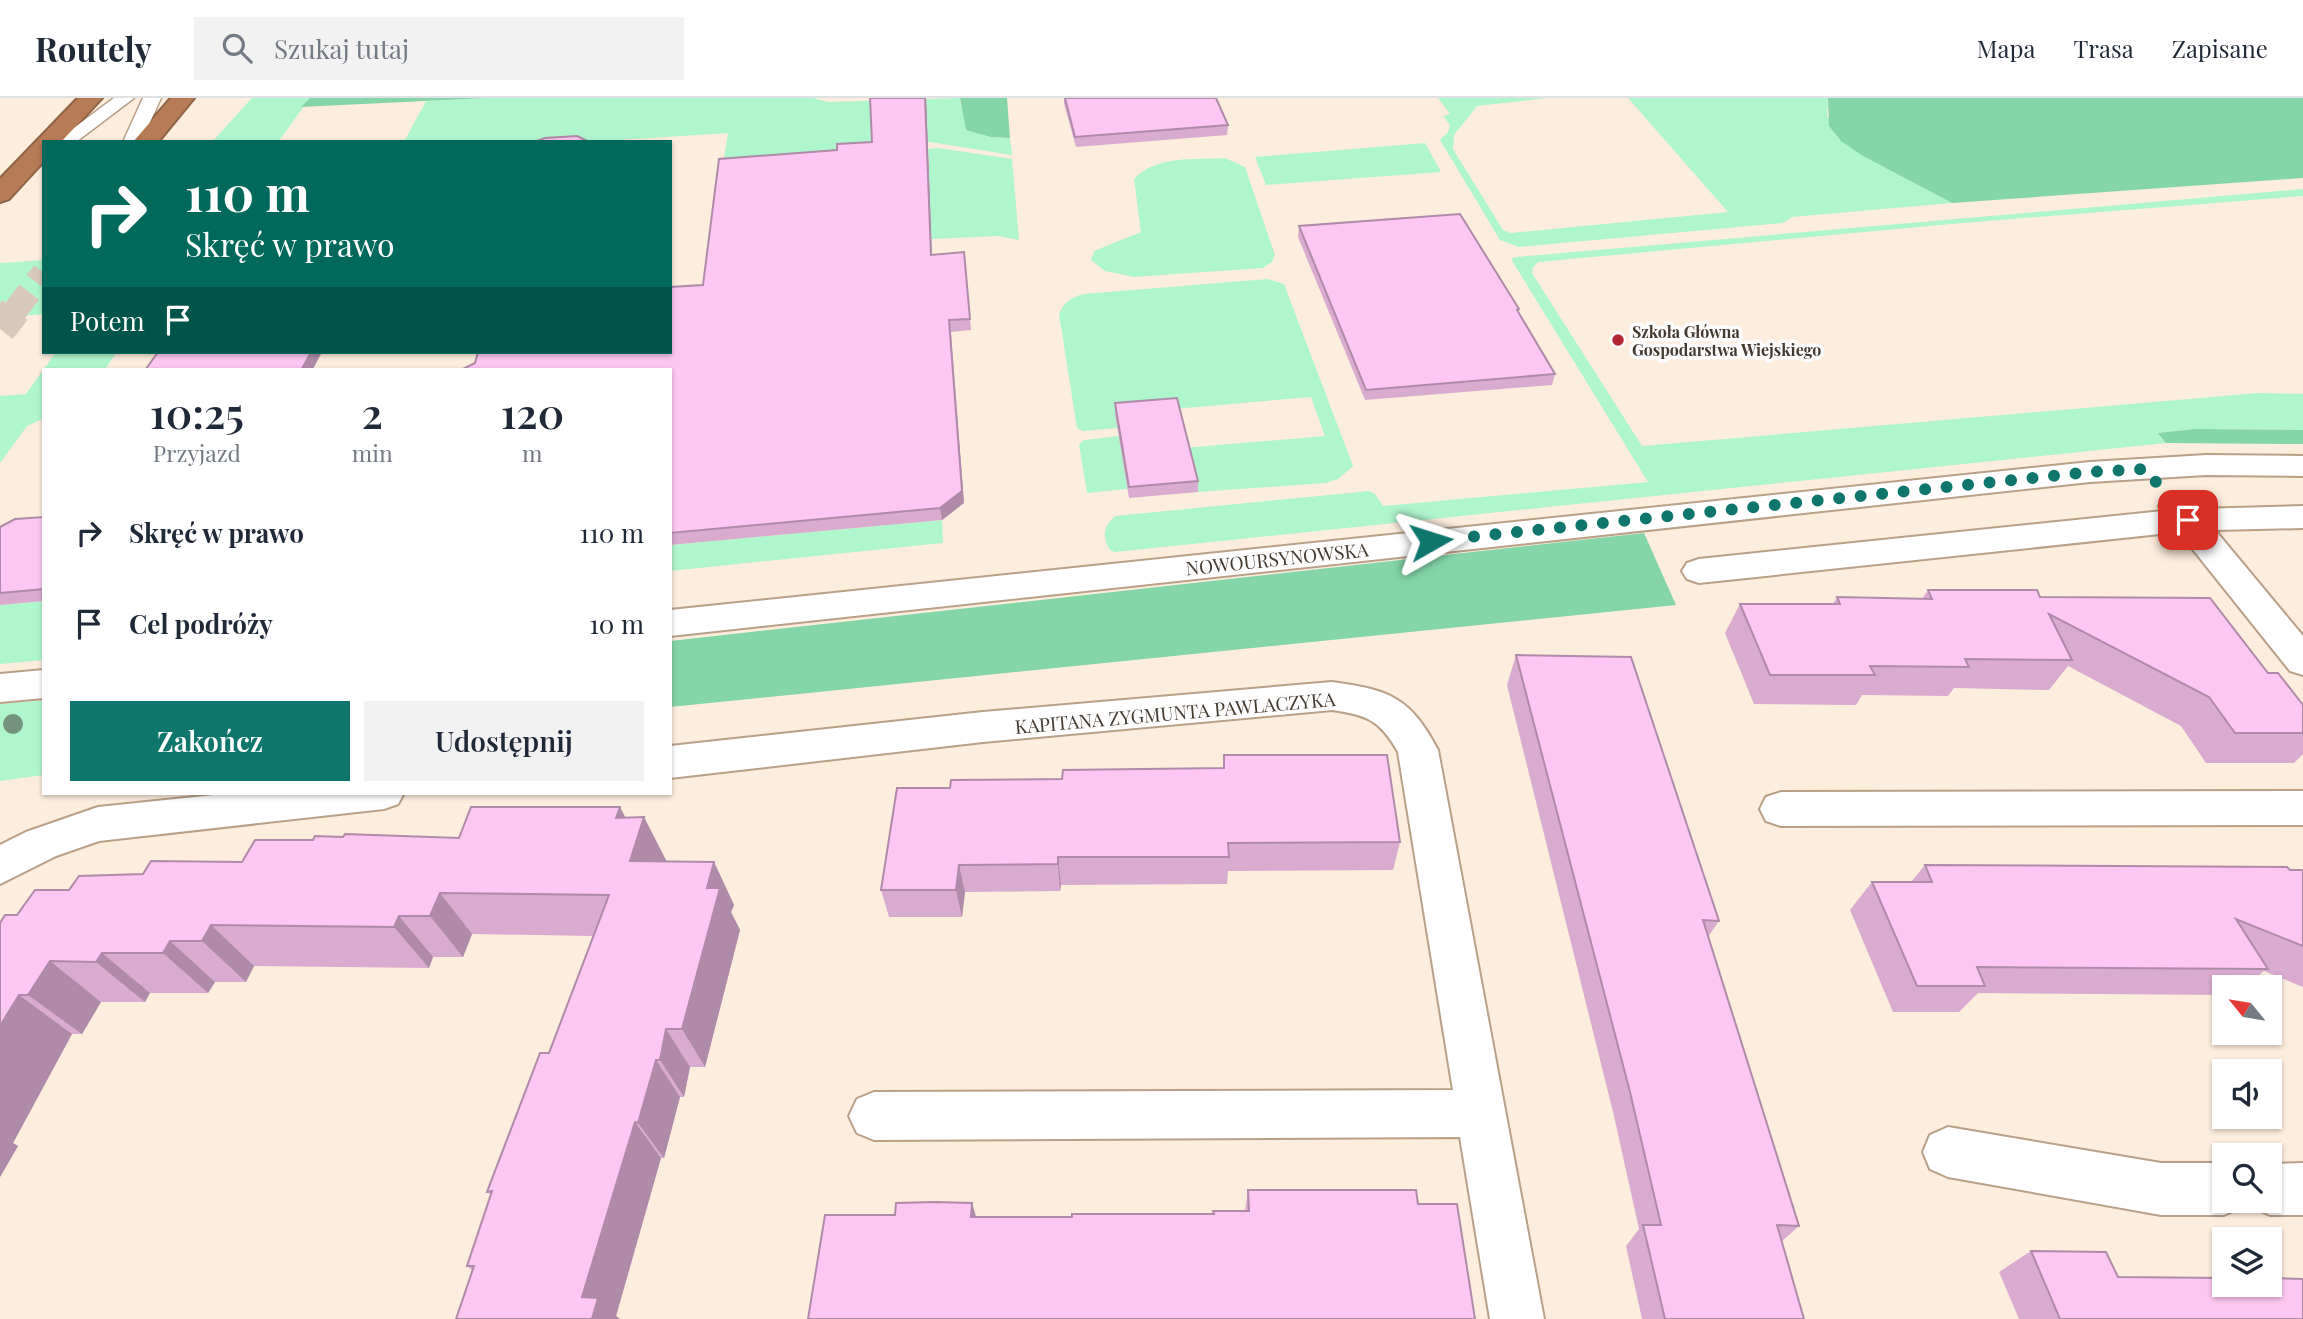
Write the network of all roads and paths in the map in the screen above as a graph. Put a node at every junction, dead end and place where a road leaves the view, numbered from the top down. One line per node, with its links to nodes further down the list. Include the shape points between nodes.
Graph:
1 (90, 98): 5 (highway)
2 (125, 98): 6 (lane)
3 (152, 98): 7 (lane)
4 (183, 98): 8 (highway)
5 (50, 140)
6 (67, 140)
7 (133, 140)
8 (147, 140)
9 (42, 148): 11 (highway)
10 (42, 158): 11 (lane)
11 (7, 186)
12 (2303, 466): 13 (street, NOWOURSYNOWSKA)
13 (2145, 469): 15 (street); 17 (street, NOWOURSYNOWSKA)
14 (2303, 517): 15 (street)
15 (2188, 520): 16 (street); 18 (street)
16 (1699, 571)
17 (672, 623)
18 (2303, 661)
19 (42, 684): 20 (street)
20 (0, 688)
21 (672, 762): 27 (street, KAPITANA ZYGMUNTA PAWLACZYKA, via 984,727 1332,696 1386,708 1399,718 1418,750)
22 (347, 795): 23 (street)
23 (218, 802): 26 (street, via 87,827)
24 (2303, 808): 25 (street)
25 (1781, 809)
26 (0, 866)
27 (1481, 1113): 28 (street); 33 (street, KAPITANA ZYGMUNTA PAWLACZYKA)
28 (874, 1116)
29 (1948, 1152): 30 (street, via 2161,1189)
30 (2212, 1189)
31 (2282, 1189): 32 (street)
32 (2303, 1189)
33 (1517, 1319)

